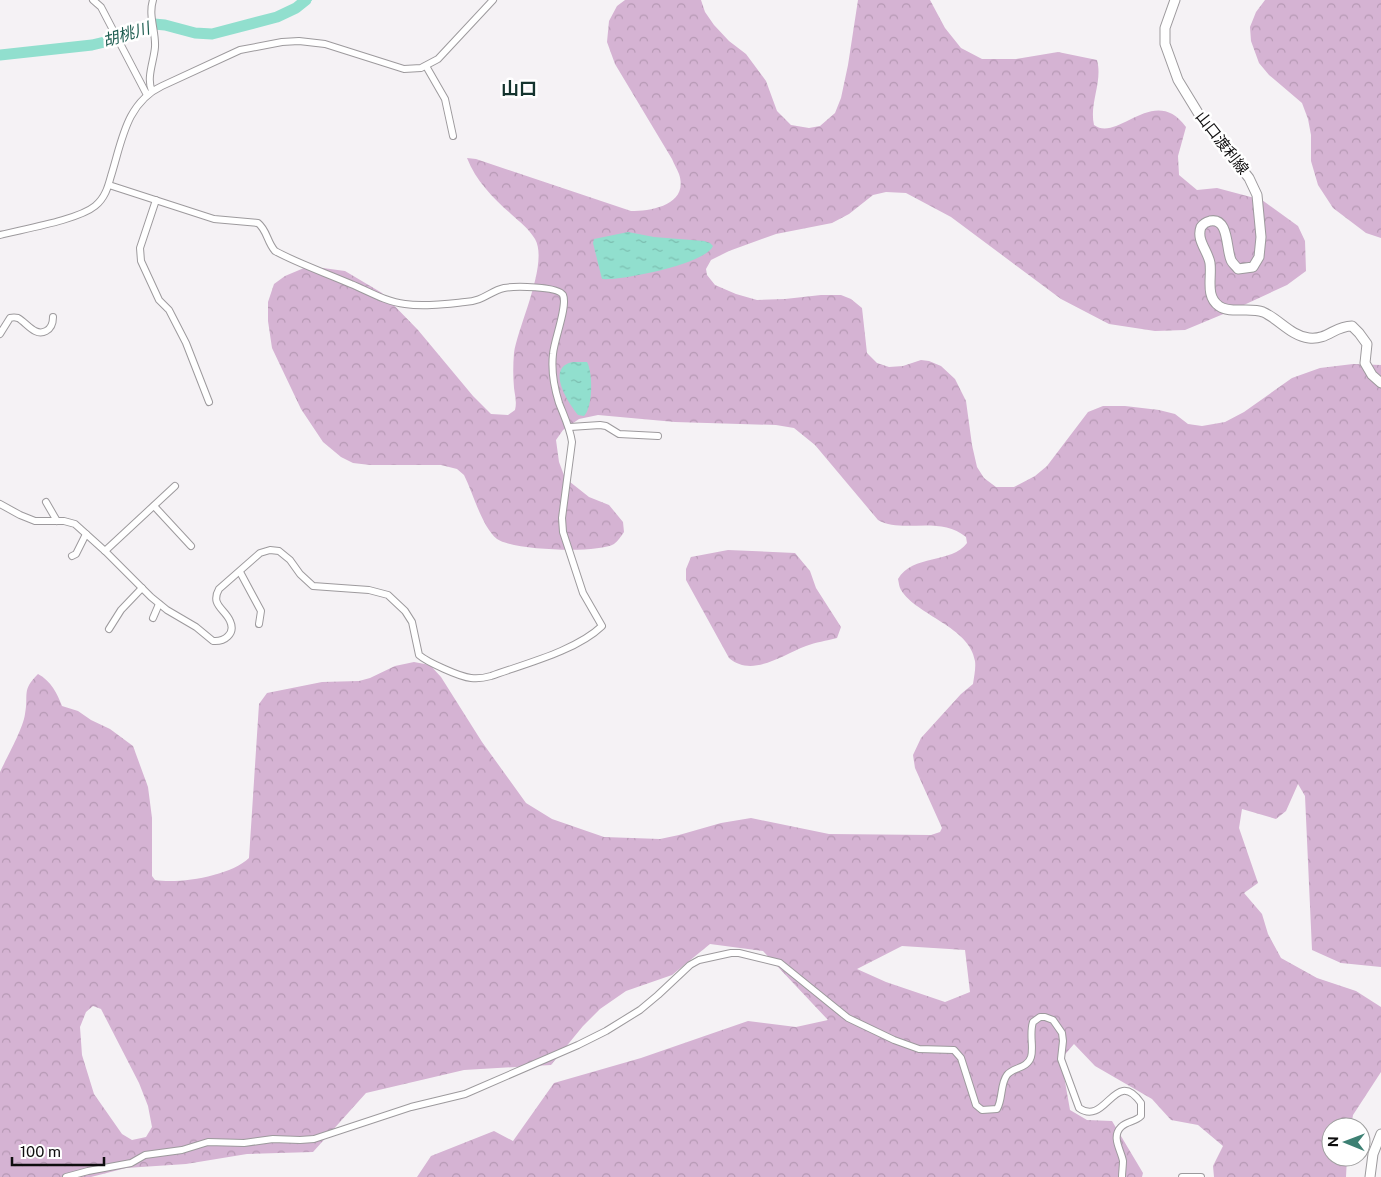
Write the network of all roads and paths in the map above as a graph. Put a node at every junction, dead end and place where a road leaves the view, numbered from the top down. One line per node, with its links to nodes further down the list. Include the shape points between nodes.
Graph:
1 (93, 0): 6 (street, via 101,7)
2 (153, 0): 6 (street, via 151,15 156,42)
3 (493, 0): 5 (street, via 438,59)
4 (1175, 0): 13 (main road, 山口渡利線, via 1165,28 1165,44 1178,80 1200,116 1249,178 1257,195 1261,238 1259,257 1253,267 1238,269 1231,261 1225,230 1220,224 1213,220 1202,226 1200,236 1210,263 1210,296 1219,307 1264,313 1309,338 1323,337 1342,326 1352,326 1366,344 1365,363)
5 (426, 66): 6 (street, via 404,69 325,44 282,42 240,50); 7 (street, via 446,100)
6 (149, 93): 8 (street, via 132,114)
7 (453, 136)
8 (109, 185): 9 (street); 10 (street, via 97,205 81,214)
9 (156, 200): 14 (street, via 140,248 140,262 186,343); 15 (street, via 214,219 258,223 275,250 398,303 471,302 508,287 558,290 564,302 552,374)
10 (0, 235)
11 (53, 317): 12 (street, via 51,327 41,333 12,317)
12 (0, 334)
13 (1381, 383)
14 (209, 402)
15 (570, 427): 16 (street, via 600,425 619,434); 26 (street, via 572,442 563,532 583,593 602,626 559,652 491,676 468,678 419,655 412,622 388,595 369,590 313,586 285,555 275,550 260,553)
16 (658, 436)
17 (175, 486): 20 (street)
18 (46, 502): 21 (street)
19 (0, 504): 21 (street, via 35,521)
20 (154, 506): 23 (street); 24 (street)
21 (57, 520): 22 (street, via 71,522)
22 (86, 534): 24 (street); 25 (street)
23 (191, 546)
24 (105, 551): 27 (street)
25 (72, 556)
26 (240, 572): 28 (street, via 217,593 217,604 231,624 229,636 222,641 213,641); 30 (street, via 261,611)
27 (142, 588): 28 (street); 31 (street, via 121,610)
28 (159, 604): 29 (street)
29 (153, 618)
30 (259, 624)
31 (109, 629)
32 (1381, 1134): 37 (main road, via 1373,1154)
33 (66, 1177): 34 (street, via 208,1142 314,1139 411,1106 465,1094 606,1031 640,1010 699,960 739,953 780,963 848,1018 894,1040 919,1049 954,1050 961,1058 976,1106 982,1110 997,1109 1006,1077 1026,1064 1031,1056 1033,1022 1040,1017 1053,1020 1064,1037 1061,1059 1079,1108 1086,1112 1096,1111 1122,1091 1129,1092 1141,1103 1141,1116 1123,1124 1117,1133 1123,1161)
34 (1122, 1177)
35 (1182, 1177): 36 (street)
36 (1201, 1177)
37 (1370, 1177)

